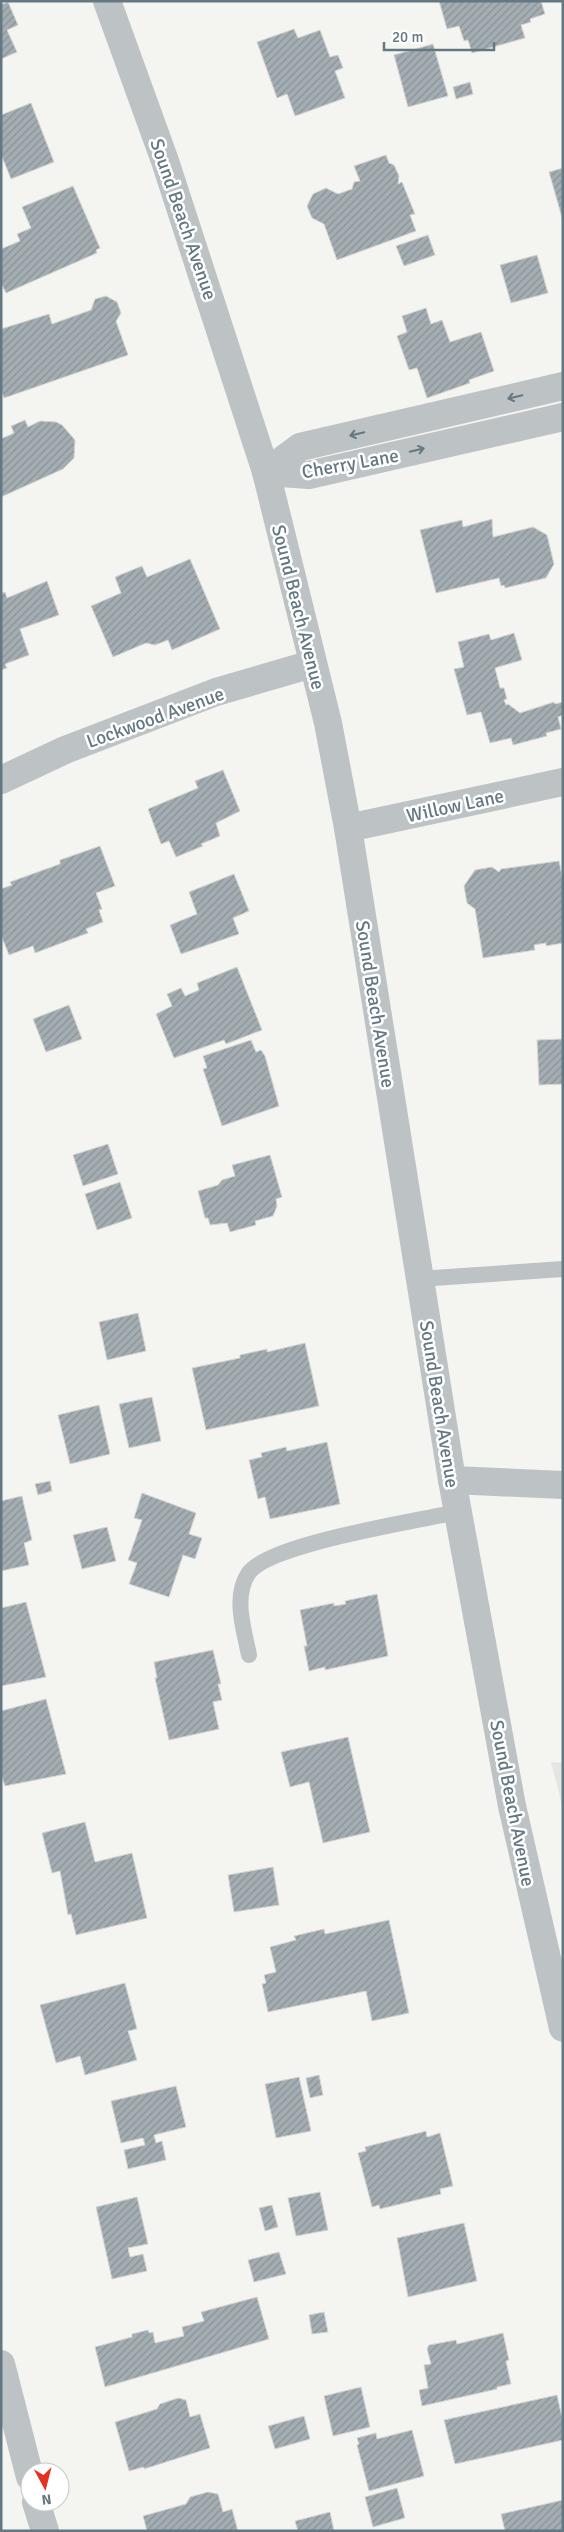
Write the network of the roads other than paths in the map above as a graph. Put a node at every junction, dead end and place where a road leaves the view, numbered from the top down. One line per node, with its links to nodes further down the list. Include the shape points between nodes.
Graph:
1 (113, 3): 4 (street, Sound Beach Avenue)
2 (563, 386): 4 (street, Cherry Lane, one-way to 4, via 300,448)
3 (563, 417): 4 (street, Cherry Lane, one-way to 3, via 309,475)
4 (266, 472): 5 (street, Sound Beach Avenue)
5 (312, 664): 6 (street, Lockwood Avenue, via 216,692 65,750); 8 (street, Sound Beach Avenue, via 328,723)
6 (1, 780)
7 (563, 782): 8 (street, Willow Lane)
8 (348, 828): 10 (street, Sound Beach Avenue)
9 (563, 1269): 10 (lane)
10 (419, 1279): 11 (street, Sound Beach Avenue)
11 (452, 1480): 12 (street); 13 (street, Sound Beach Avenue)
12 (563, 1485)
13 (457, 1512): 14 (lane, via 293,1548 260,1562 248,1572 240,1601); 15 (street, Sound Beach Avenue, via 512,1806)
14 (249, 1655)
15 (563, 2028)
16 (1, 2364): 17 (street)
17 (26, 2462)
18 (39, 2512): 19 (street)
19 (45, 2531)

